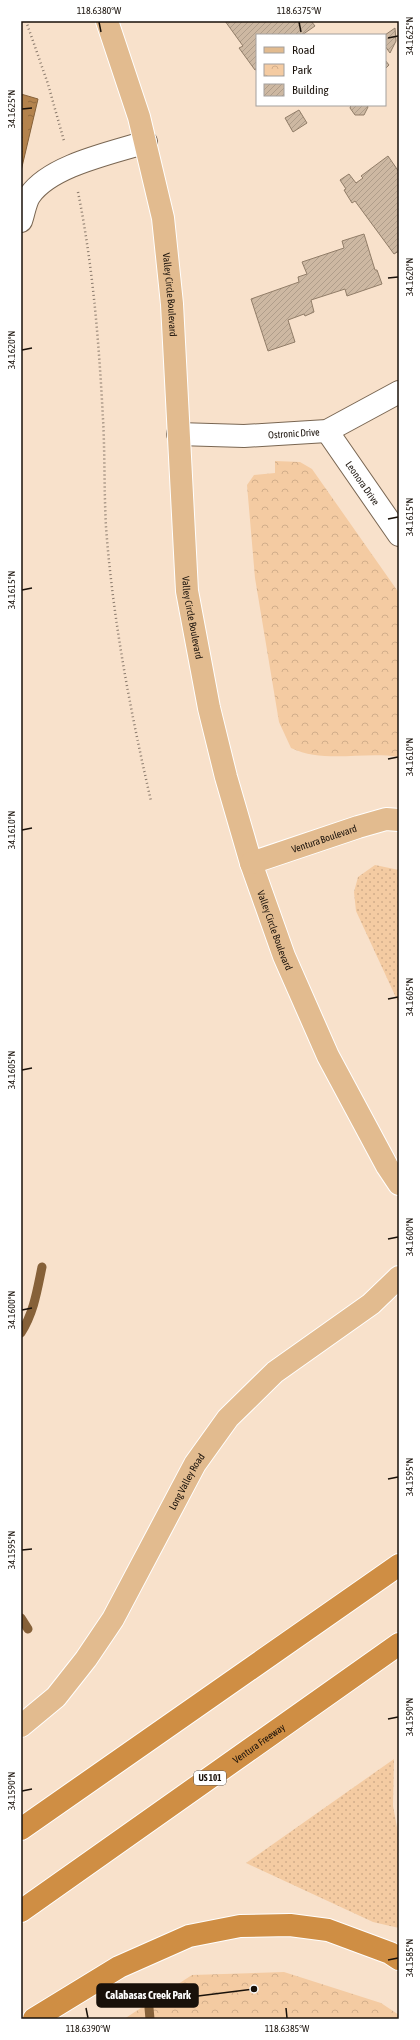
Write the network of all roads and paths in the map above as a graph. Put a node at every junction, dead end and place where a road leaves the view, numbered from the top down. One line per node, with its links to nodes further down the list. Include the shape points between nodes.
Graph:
1 (26, 21): 4 (path, via 48,84)
2 (107, 21): 3 (main road, Valley Circle Boulevard)
3 (146, 142): 4 (street); 8 (main road, Valley Circle Boulevard, via 163,218 172,304)
4 (71, 166): 5 (street, via 51,175 30,195); 10 (path, via 88,241 103,419 106,526 115,617 134,728)
5 (21, 221)
6 (399, 392): 7 (street, Ostronic Drive)
7 (327, 431): 8 (street, Ostronic Drive, via 244,436); 9 (street, Leonora Drive)
8 (178, 434): 12 (main road, Valley Circle Boulevard, via 187,591 209,708)
9 (399, 535)
10 (152, 801)
11 (399, 820): 12 (main road, Ventura Boulevard, via 386,819 358,827)
12 (251, 863): 13 (main road, Valley Circle Boulevard, via 284,956 328,1056)
13 (399, 1184)
14 (399, 1277): 17 (main road, Long Valley Road, via 371,1304 275,1372 228,1418 194,1464 112,1619 86,1659 56,1697)
15 (399, 1565): 18 (highway)
16 (399, 1644): 19 (highway, Ventura Freeway / US 101)
17 (21, 1726)
18 (21, 1828)
19 (21, 1911)
20 (399, 1959): 21 (highway, via 390,1952 328,1930 290,1925 240,1926 188,1936 126,1964)
21 (34, 2019)

